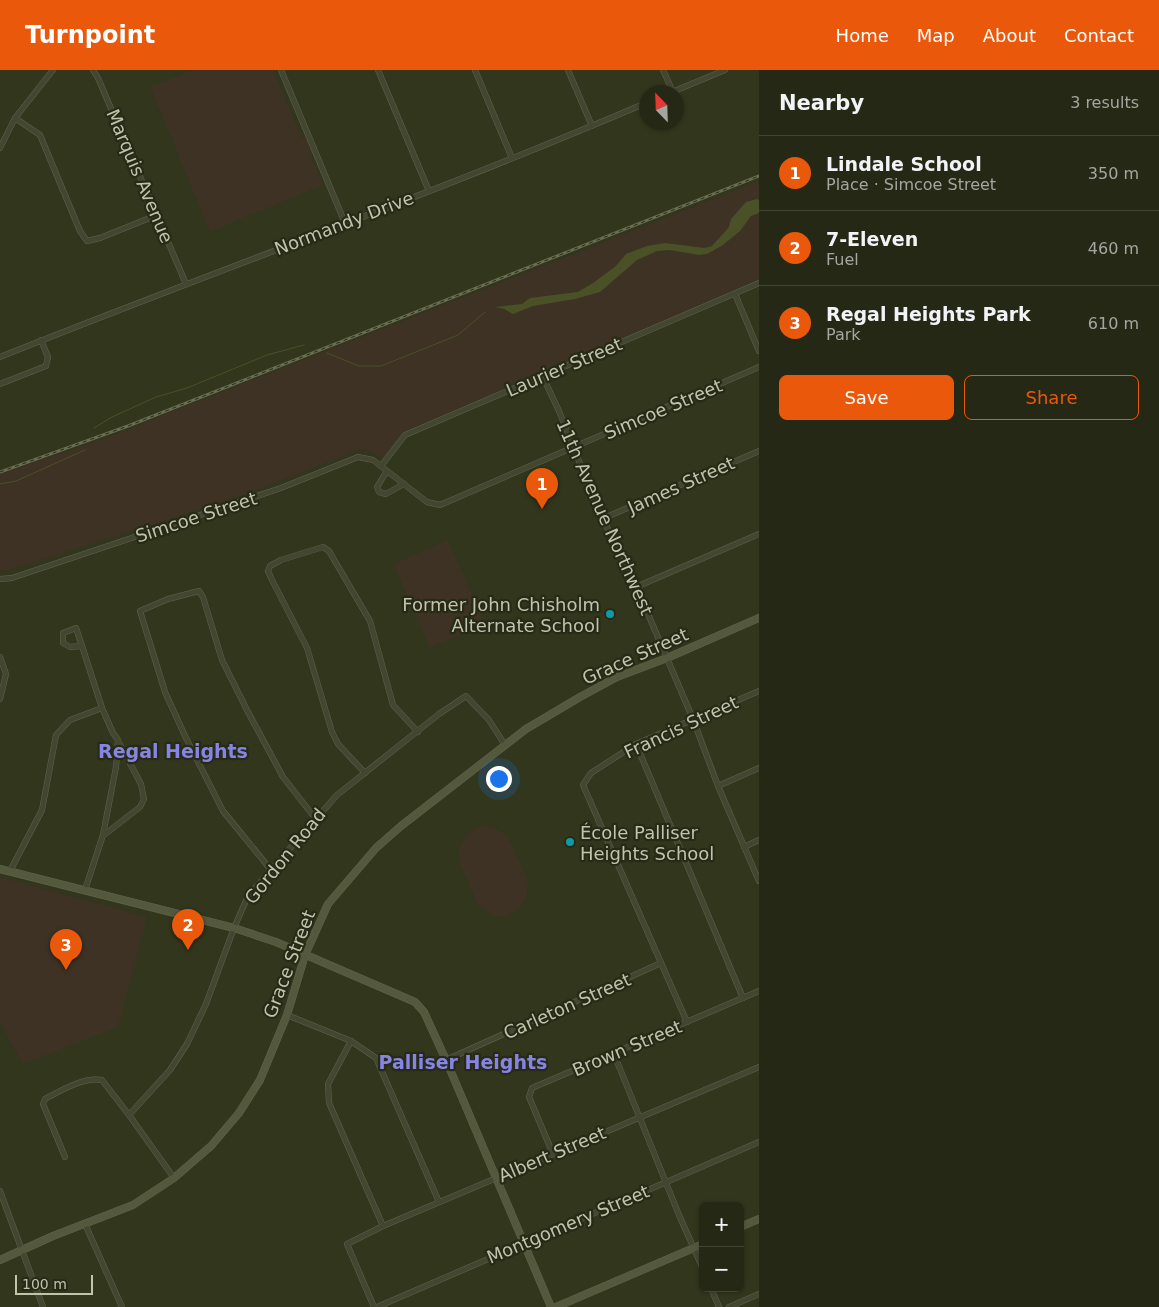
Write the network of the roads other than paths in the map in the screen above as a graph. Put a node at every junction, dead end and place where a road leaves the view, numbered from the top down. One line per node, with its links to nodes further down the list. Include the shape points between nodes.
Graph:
1 (53, 70): 12 (street)
2 (93, 70): 17 (street, Marquis Avenue)
3 (281, 70): 18 (street)
4 (378, 70): 16 (street)
5 (474, 70): 15 (street)
6 (568, 70): 13 (street)
7 (663, 70): 9 (street)
8 (725, 70): 10 (street)
9 (669, 85)
10 (684, 87)
11 (639, 106): 13 (street, Normandy Drive)
12 (15, 118): 14 (street); 17 (street, via 40,135 80,232 87,241)
13 (592, 126): 15 (street, Normandy Drive)
14 (0, 148)
15 (512, 158): 16 (street, Normandy Drive)
16 (429, 191): 18 (street, Normandy Drive)
17 (157, 215): 20 (street, Marquis Avenue)
18 (345, 223): 20 (street, Normandy Drive)
19 (759, 283): 21 (street, Laurier Street)
20 (186, 284): 22 (street, Normandy Drive)
21 (735, 294): 23 (street); 26 (street, Laurier Street)
22 (41, 340): 24 (street, Normandy Drive); 27 (street, via 48,357 46,366)
23 (759, 351)
24 (0, 357)
25 (759, 367): 28 (street, Simcoe Street)
26 (542, 376): 28 (street, 11th Avenue Northwest); 30 (street, Laurier Street, via 405,435)
27 (0, 384)
28 (573, 448): 32 (street, Simcoe Street, via 440,505 428,502); 33 (street, 11th Avenue Northwest)
29 (759, 450): 33 (street, James Street)
30 (381, 466): 31 (street, Simcoe Street); 35 (street, Simcoe Street, via 373,460 358,457 281,488 12,578)
31 (387, 471): 32 (street, Simcoe Street); 32 (street, via 377,487 379,492 386,494)
32 (404, 484)
33 (602, 519): 36 (street, 11th Avenue Northwest)
34 (759, 534): 36 (street)
35 (0, 579)
36 (636, 587): 40 (street, 11th Avenue Northwest)
37 (759, 618): 40 (street, Grace Street)
38 (82, 646): 38 (street, via 70,647 62,643 63,633 76,628); 43 (street)
39 (0, 657): 42 (street, via 6,674)
40 (667, 658): 44 (street, 11th Avenue Northwest); 48 (street, Grace Street, via 610,681 526,729)
41 (759, 691): 44 (street, Francis Street)
42 (0, 699)
43 (102, 708): 46 (street); 58 (street, via 70,720 56,734 42,810)
44 (693, 719): 47 (street, Francis Street); 51 (street, 11th Avenue Northwest)
45 (418, 732): 48 (street, Gordon Road, via 466,696 489,720); 50 (street, Gordon Road); 50 (street, via 393,706 370,620 329,551 323,547 275,562 268,571 308,648 332,732 338,744)
46 (118, 740): 53 (street); 53 (street, via 141,784 144,799 140,807)
47 (636, 744): 63 (street, Francis Street, via 590,773 583,785); 65 (street)
48 (505, 745): 62 (street, Grace Street, via 376,848 328,904)
49 (759, 768): 51 (street)
50 (365, 773): 52 (street, Gordon Road, via 337,795)
51 (718, 786): 55 (street, 11th Avenue Northwest)
52 (316, 818): 57 (street, Gordon Road); 57 (street, via 283,777 252,720 222,660 199,592 168,598 140,611 165,692 186,738 223,811)
53 (103, 835): 60 (street)
54 (759, 840): 55 (street)
55 (744, 847): 59 (street, 11th Avenue Northwest)
56 (0, 869): 58 (street)
57 (271, 870): 61 (street, Gordon Road, via 248,896)
58 (10, 871): 60 (street)
59 (759, 881)
60 (85, 890): 61 (street)
61 (234, 928): 62 (street); 72 (street, Gordon Road, via 206,1004 187,1044 170,1070)
62 (305, 955): 66 (street, Grace Street); 70 (street, via 416,1002 424,1012)
63 (662, 963): 67 (street); 70 (street, Carleton Street)
64 (759, 991): 65 (street, Brown Street)
65 (743, 998): 67 (street, Brown Street)
66 (287, 1015): 68 (street); 77 (street, Grace Street, via 260,1080 239,1113 211,1146)
67 (687, 1022): 69 (street, Brown Street)
68 (351, 1041): 81 (street, via 376,1058); 84 (street, via 328,1084 329,1103)
69 (614, 1054): 73 (street); 75 (street, Brown Street, via 532,1088 529,1098)
70 (446, 1060): 78 (street)
71 (759, 1067): 73 (street, Albert Street)
72 (130, 1115): 76 (street, via 102,1080 93,1078 45,1099 43,1104); 77 (street)
73 (640, 1118): 75 (street, Albert Street); 79 (street)
74 (759, 1142): 79 (street, Montgomery Street)
75 (553, 1154): 78 (street, Albert Street)
76 (65, 1157)
77 (174, 1178): 83 (street, Grace Street, via 132,1205)
78 (497, 1178): 81 (street, Albert Street); 86 (street)
79 (666, 1183): 86 (street, Montgomery Street); 88 (street)
80 (0, 1191): 89 (street)
81 (439, 1202): 84 (street, Albert Street)
82 (759, 1219): 85 (street)
83 (85, 1224): 89 (street, Grace Street); 95 (street)
84 (383, 1226): 96 (street, Albert Street, via 347,1244)
85 (744, 1226)
86 (524, 1243): 96 (street, Montgomery Street); 97 (street)
87 (699, 1246): 88 (street)
88 (694, 1248): 91 (street); 98 (street)
89 (22, 1251): 90 (street, Grace Street); 94 (street)
90 (0, 1260)
91 (699, 1260)
92 (713, 1292): 99 (street)
93 (759, 1294): 100 (street)
94 (44, 1307)
95 (122, 1307)
96 (376, 1307)
97 (551, 1307)
98 (556, 1307)
99 (719, 1307)
100 (729, 1307)

